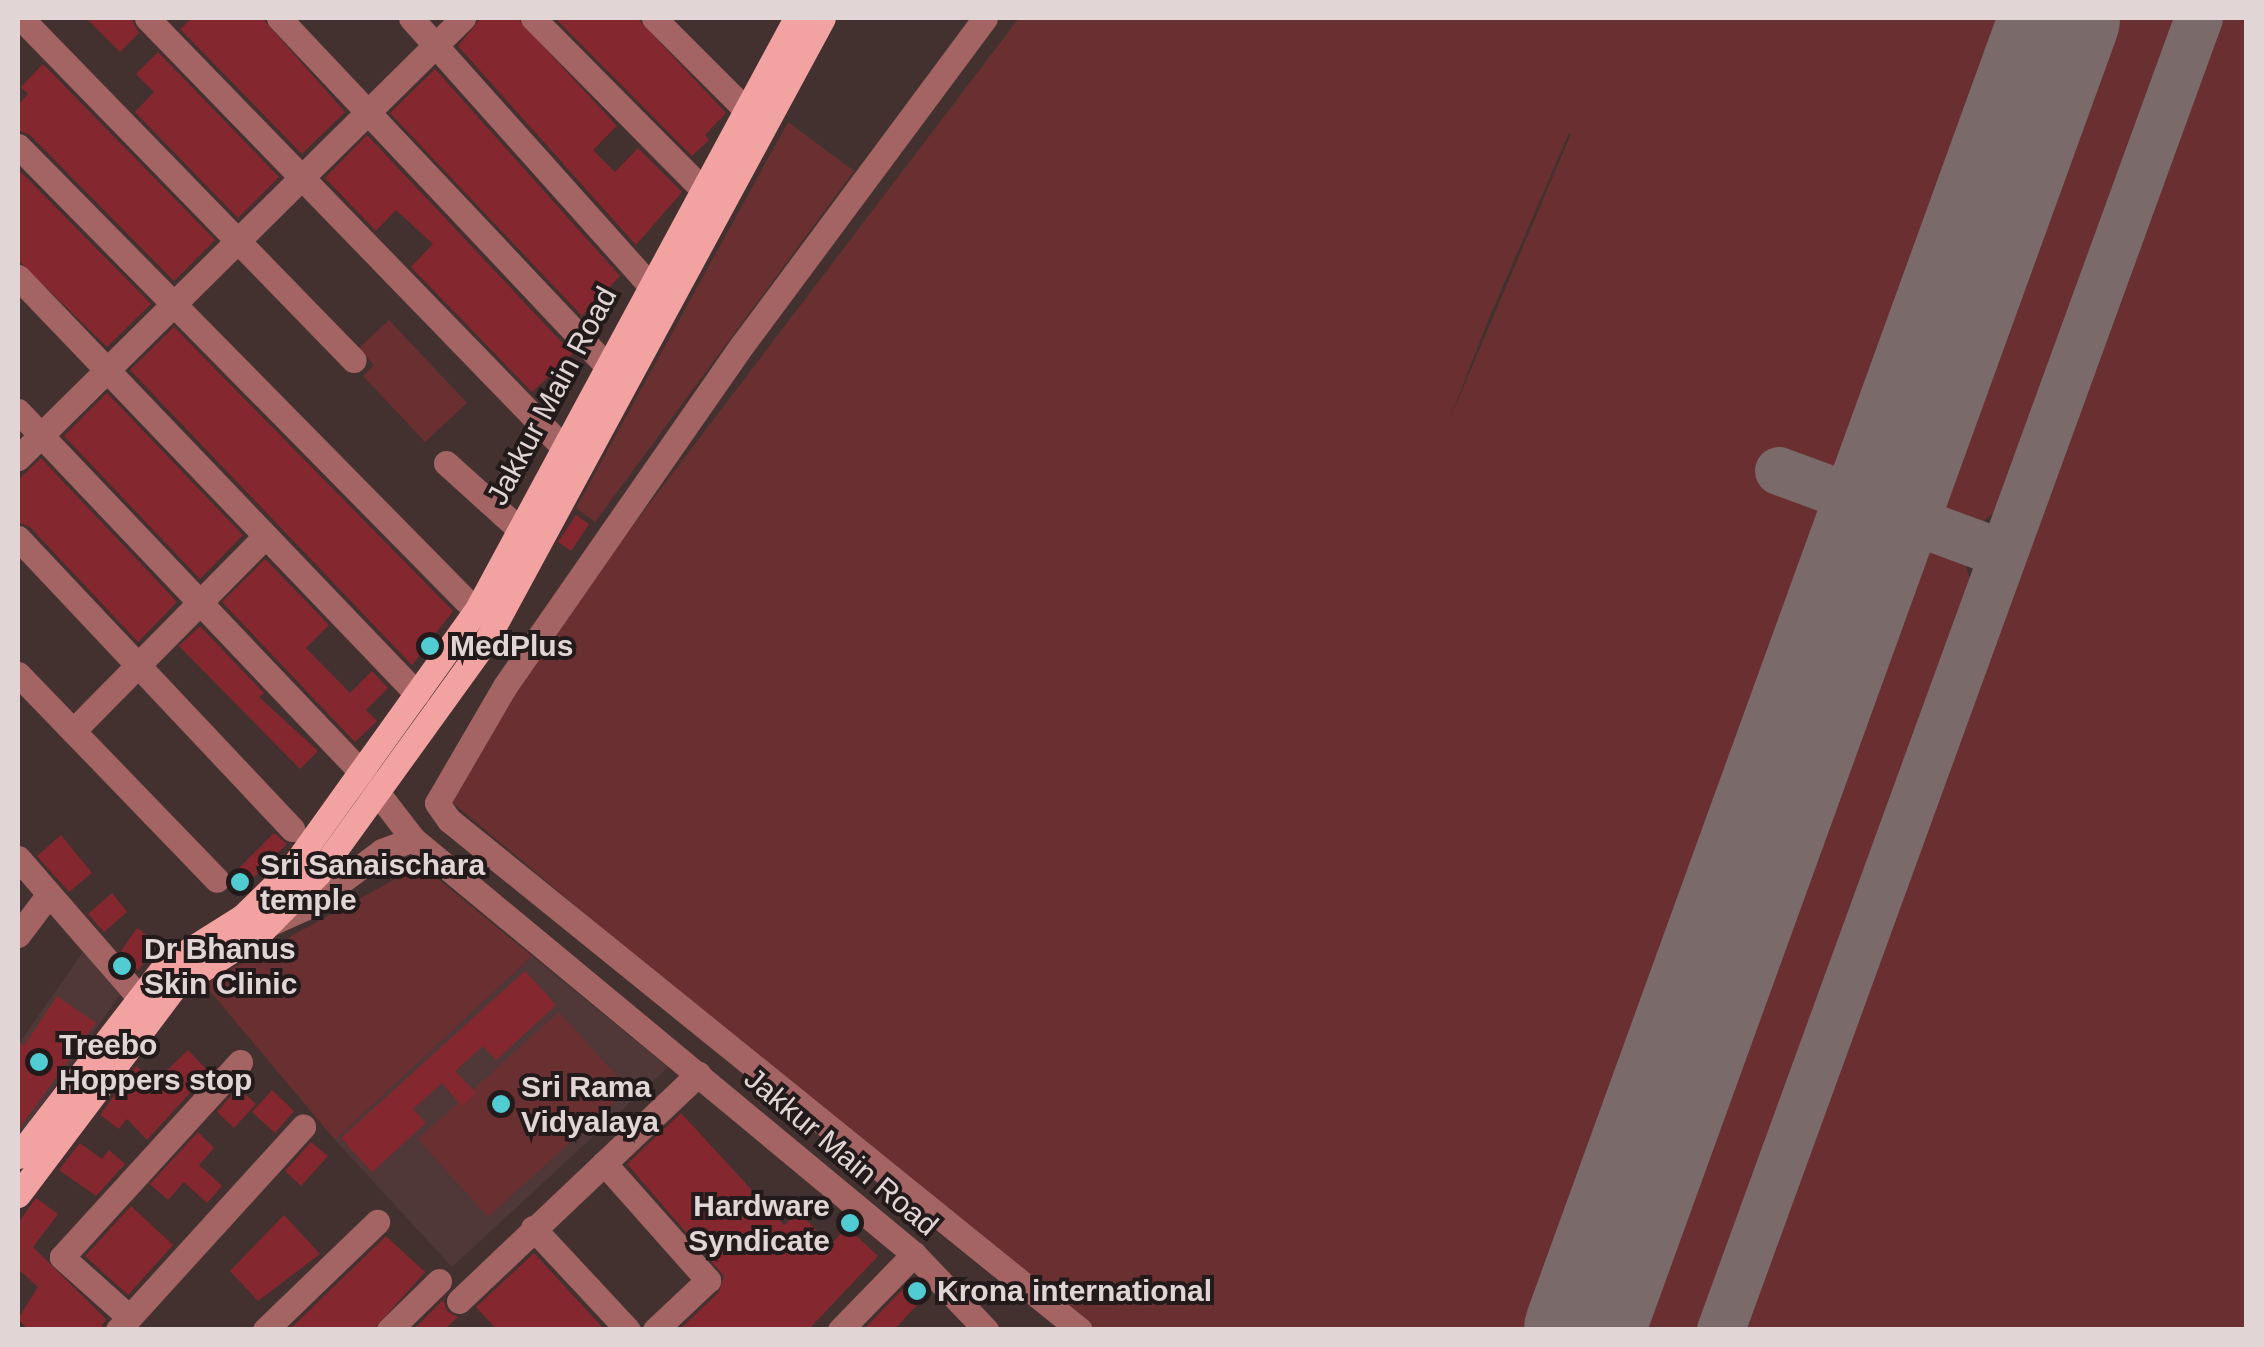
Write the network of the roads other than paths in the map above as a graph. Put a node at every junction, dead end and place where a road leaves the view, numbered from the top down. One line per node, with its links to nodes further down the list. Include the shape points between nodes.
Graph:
1 (21, 18): 17 (street)
2 (147, 18): 15 (street)
3 (279, 18): 12 (street)
4 (410, 18): 11 (street)
5 (463, 18): 11 (street)
6 (533, 18): 16 (street)
7 (654, 18): 13 (street)
8 (794, 18): 13 (main road, Jakkur Main Road)
9 (823, 18): 13 (main road, Jakkur Main Road)
10 (985, 18): 65 (street, via 708,394 505,686 437,804)
11 (434, 46): 12 (street); 19 (street)
12 (367, 112): 15 (street); 22 (street)
13 (755, 115): 16 (main road, Jakkur Main Road); 38 (main road, Jakkur Main Road, via 486,640)
14 (18, 146): 20 (street)
15 (302, 176): 17 (street); 26 (street)
16 (701, 188): 19 (main road, Jakkur Main Road)
17 (238, 240): 20 (street); 21 (street)
18 (18, 277): 23 (street)
19 (648, 282): 22 (main road, Jakkur Main Road)
20 (173, 304): 23 (street); 33 (street)
21 (354, 360)
22 (605, 364): 26 (main road, Jakkur Main Road)
23 (106, 370): 25 (street); 30 (street)
24 (18, 412): 25 (street)
25 (40, 435): 27 (street); 32 (street)
26 (562, 446): 29 (main road, Jakkur Main Road)
27 (18, 458)
28 (446, 463): 29 (street)
29 (520, 528): 33 (main road, Jakkur Main Road)
30 (265, 536): 32 (street); 36 (street)
31 (18, 538): 34 (street)
32 (200, 603): 34 (street); 38 (street)
33 (476, 611): 36 (main road, Jakkur Main Road)
34 (138, 666): 37 (street); 39 (street)
35 (18, 674): 37 (street)
36 (417, 694): 38 (main road, Jakkur Main Road)
37 (73, 731): 42 (street)
38 (371, 783): 40 (street, Jakkur Main Road); 44 (main road); 46 (main road, via 252,910 178,953)
39 (292, 829)
40 (413, 839): 44 (street); 48 (street, Jakkur Main Road)
41 (18, 858): 43 (street)
42 (217, 880)
43 (48, 894): 45 (street); 46 (street)
44 (271, 923): 52 (main road, via 176,986)
45 (18, 936)
46 (139, 997): 50 (main road)
47 (240, 1062): 58 (street, via 62,1257)
48 (698, 1074): 51 (street); 55 (street, Jakkur Main Road)
49 (303, 1127): 58 (street)
50 (18, 1156)
51 (604, 1163): 54 (street); 63 (street, via 708,1280)
52 (18, 1196)
53 (377, 1222): 60 (street)
54 (533, 1228): 57 (street); 62 (street)
55 (914, 1254): 59 (street); 64 (street, Jakkur Main Road)
56 (439, 1282): 61 (street)
57 (459, 1301)
58 (124, 1323)
59 (843, 1328)
60 (265, 1330)
61 (390, 1330)
62 (628, 1330)
63 (655, 1330)
64 (986, 1330)
65 (1080, 1330)

